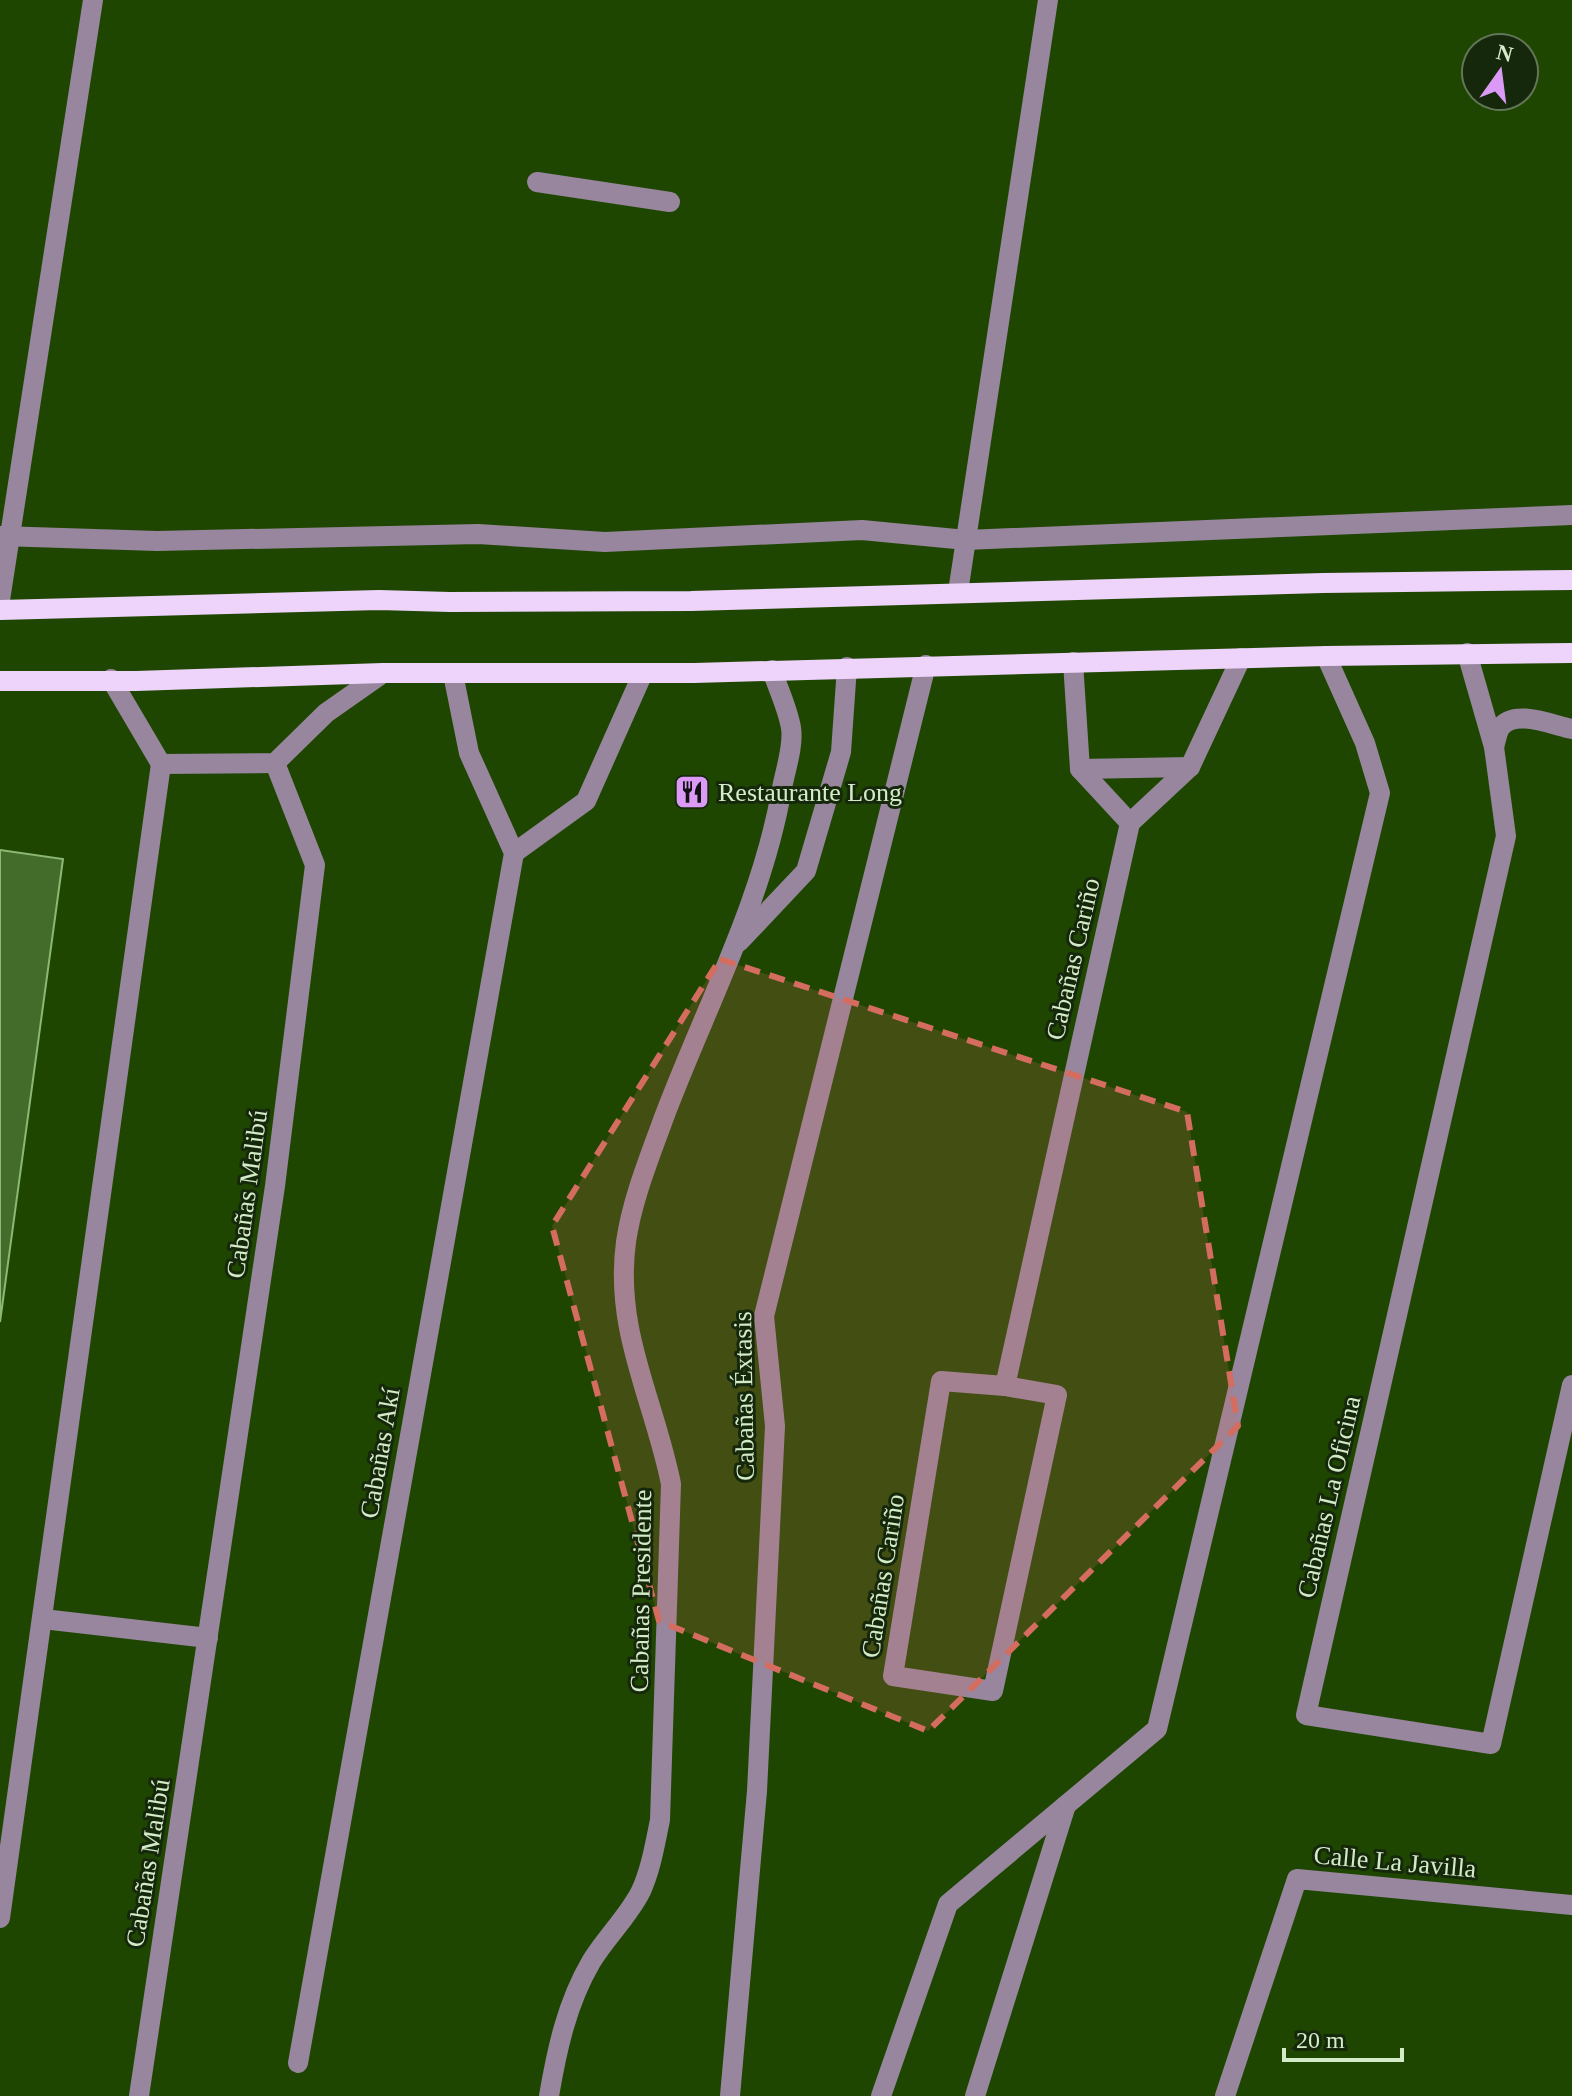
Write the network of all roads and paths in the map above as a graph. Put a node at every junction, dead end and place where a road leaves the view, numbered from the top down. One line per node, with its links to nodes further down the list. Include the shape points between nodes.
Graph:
1 (93, 0): 6 (street)
2 (1048, 0): 7 (street)
3 (537, 182): 4 (street)
4 (670, 202)
5 (1572, 515): 7 (street)
6 (5, 536): 7 (street, via 157,541 478,534 605,542 862,530); 10 (street)
7 (966, 540): 9 (street)
8 (1572, 580): 9 (main road)
9 (958, 592): 11 (main road)
10 (0, 600)
11 (0, 610)
12 (1467, 653): 13 (main road); 14 (main road); 26 (street, Cabañas La Oficina)
13 (1572, 653)
14 (1326, 656): 15 (main road); 38 (street, via 1365,743 1380,793 1157,1729)
15 (1241, 658): 16 (main road); 29 (street)
16 (1073, 662): 17 (main road); 30 (street)
17 (926, 665): 18 (main road); 44 (street, Cabañas Éxtasis, via 764,1316 775,1426 757,1791)
18 (847, 667): 19 (main road); 33 (street, Cabañas Presidente, via 841,752 806,871)
19 (772, 670): 21 (main road); 33 (street, Cabañas Presidente, via 792,730 777,813)
20 (383, 673): 22 (main road); 23 (main road); 27 (street, via 326,713)
21 (643, 673): 22 (main road); 32 (street, via 586,801)
22 (453, 674): 32 (street, via 469,753)
23 (111, 679): 24 (main road); 28 (street)
24 (0, 681)
25 (1572, 729): 26 (street, via 1509,720 1499,729)
26 (1494, 747): 34 (street, Cabañas La Oficina, via 1506,836 1306,1715 1491,1744)
27 (275, 763): 28 (street); 37 (street, Cabañas Malibú, via 315,865 275,1186)
28 (161, 764): 36 (street)
29 (1190, 767): 30 (street); 31 (street)
30 (1080, 769): 31 (street)
31 (1130, 823): 35 (street, Cabañas Cariño)
32 (514, 853): 41 (street, Cabañas Akí)
33 (736, 945): 43 (street, Cabañas Presidente, via 645,1169 622,1276 629,1333 671,1484 660,1820 640,1892 575,1996 563,2026)
34 (1572, 1385)
35 (1005, 1386): 35 (street, Cabañas Cariño, via 941,1381 893,1676 993,1691 1057,1395)
36 (43, 1619): 37 (street); 40 (street)
37 (208, 1638): 42 (street, Cabañas Malibú)
38 (1066, 1805): 45 (street, via 948,1904); 46 (street)
39 (1572, 1905): 47 (street, Calle La Javilla, via 1297,1879)
40 (0, 1918)
41 (298, 2063)
42 (139, 2096)
43 (549, 2096)
44 (730, 2096)
45 (881, 2096)
46 (975, 2096)
47 (1225, 2096)

